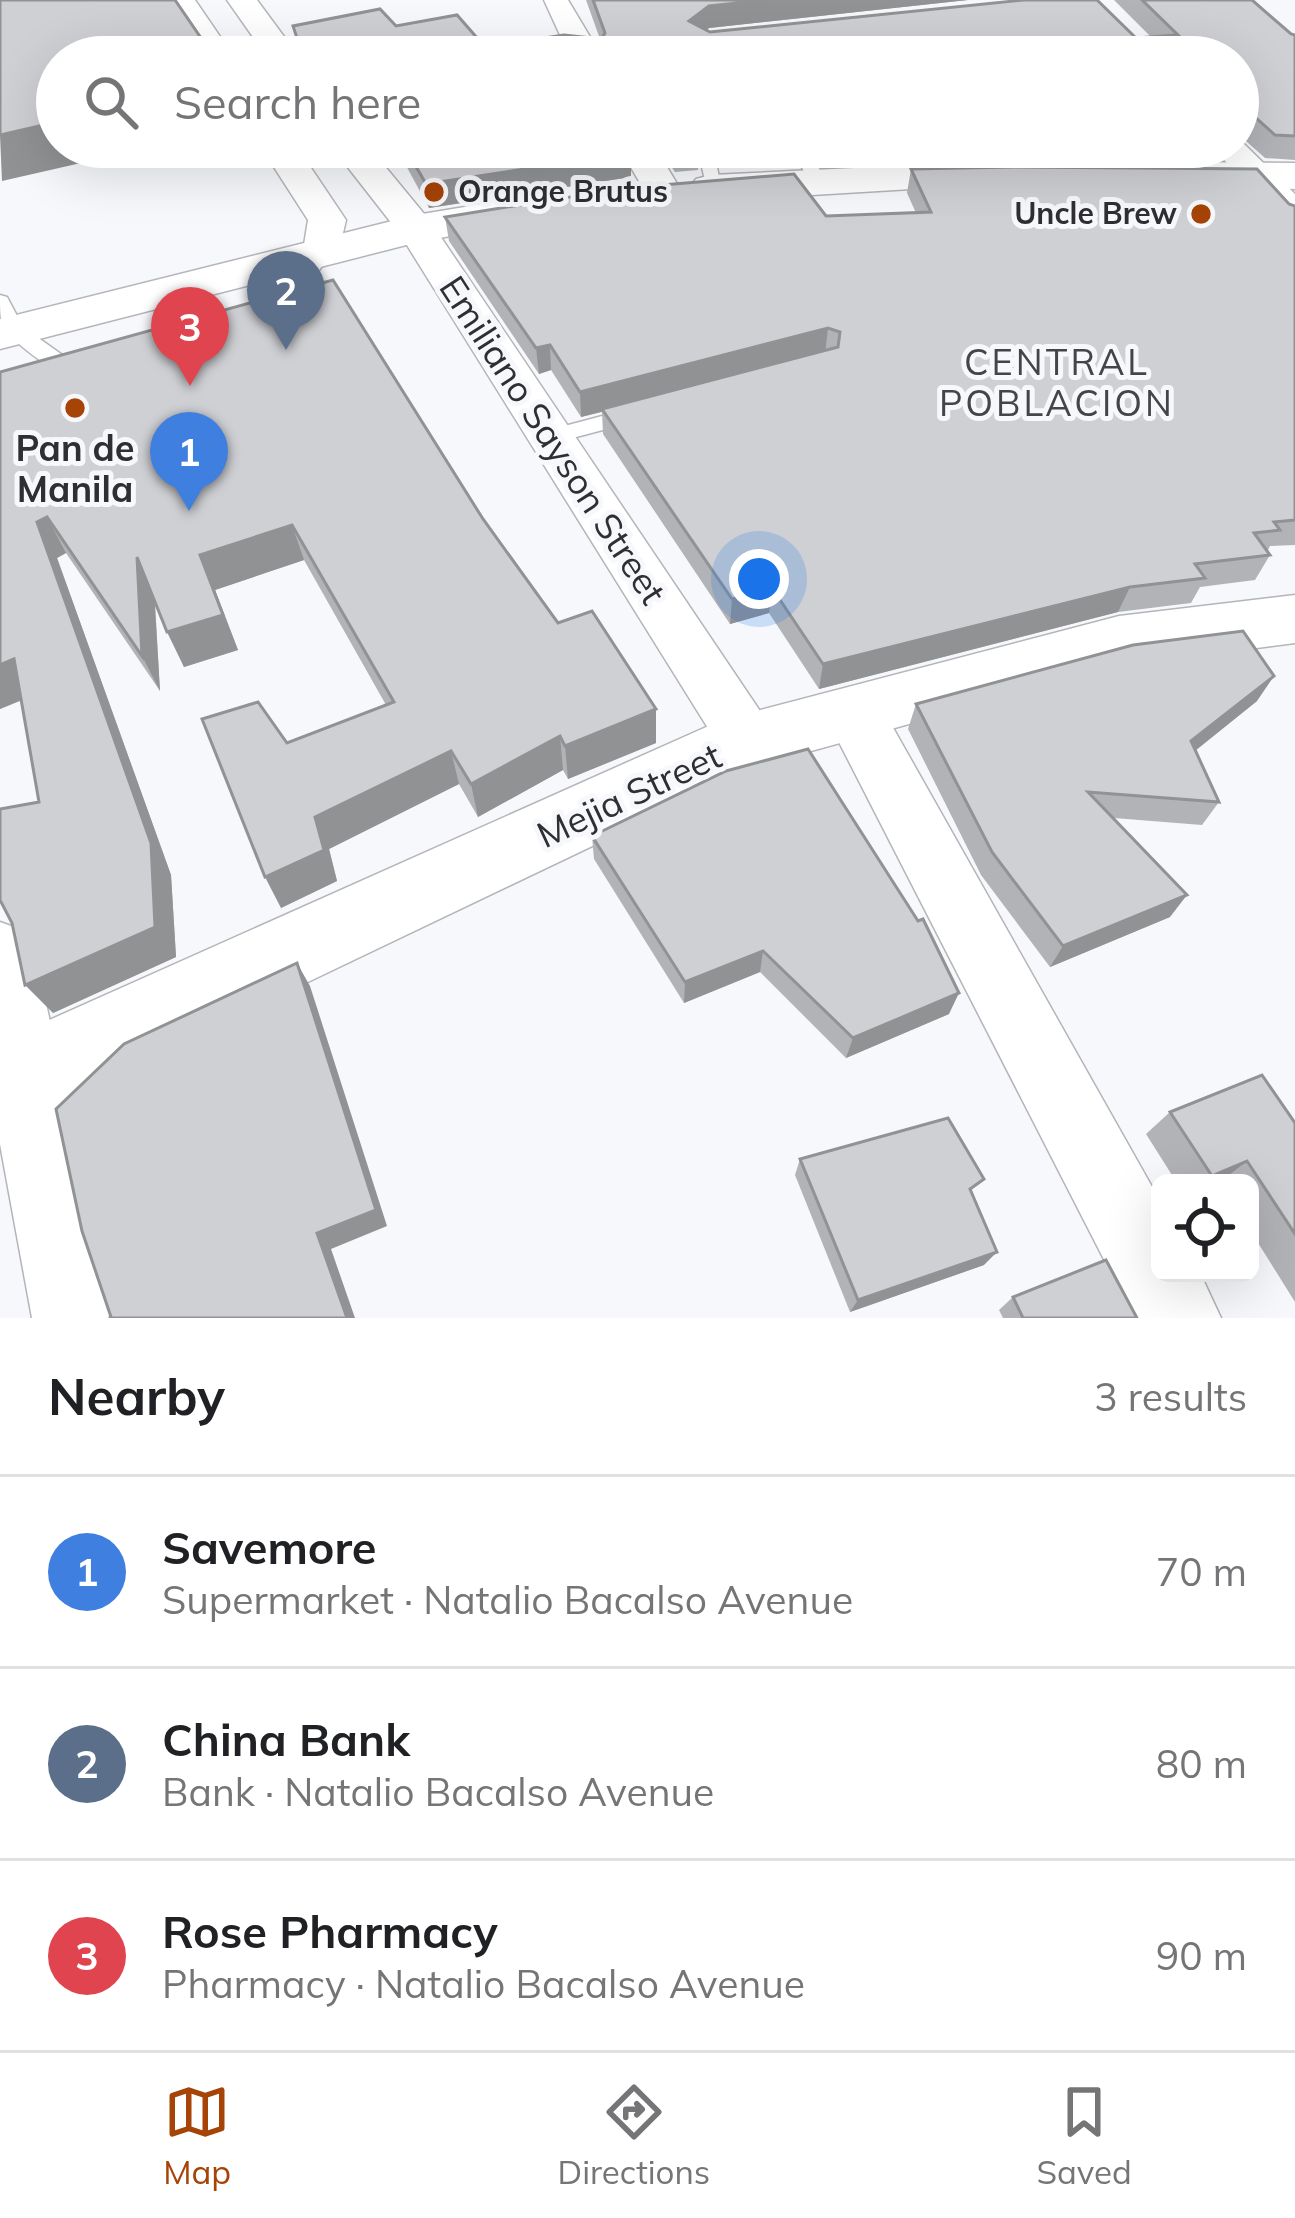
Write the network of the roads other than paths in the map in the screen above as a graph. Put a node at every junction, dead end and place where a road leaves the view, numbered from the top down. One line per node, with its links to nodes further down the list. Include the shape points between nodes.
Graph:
1 (180, 0): 4 (street)
2 (242, 0): 5 (street)
3 (556, 4): 6 (street)
4 (204, 36)
5 (268, 36)
6 (574, 36)
7 (1260, 166): 17 (street)
8 (293, 168): 19 (street, via 327,220)
9 (367, 168): 18 (street, Emiliano Sayson Street)
10 (649, 168): 14 (street)
11 (709, 168): 14 (main road)
12 (1078, 168): 13 (main road, via 1113,175)
13 (1227, 168)
14 (663, 192): 15 (main road)
15 (613, 196)
16 (567, 203): 18 (main road)
17 (1295, 217)
18 (416, 229): 19 (main road); 24 (street, Emiliano Sayson Street)
19 (323, 251): 20 (main road); 21 (lane, via 274,324)
20 (5, 322): 22 (lane, via 81,380)
21 (253, 330)
22 (102, 373)
23 (665, 406): 24 (lane)
24 (550, 437): 27 (street, Emiliano Sayson Street)
25 (1295, 619): 26 (main road, Mejia Street, via 1119,641)
26 (853, 711): 27 (main road, Mejia Street); 31 (street)
27 (747, 740): 29 (main road, Mejia Street)
28 (0, 955): 29 (street)
29 (12, 1081): 30 (street)
30 (74, 1318)
31 (1179, 1318)

